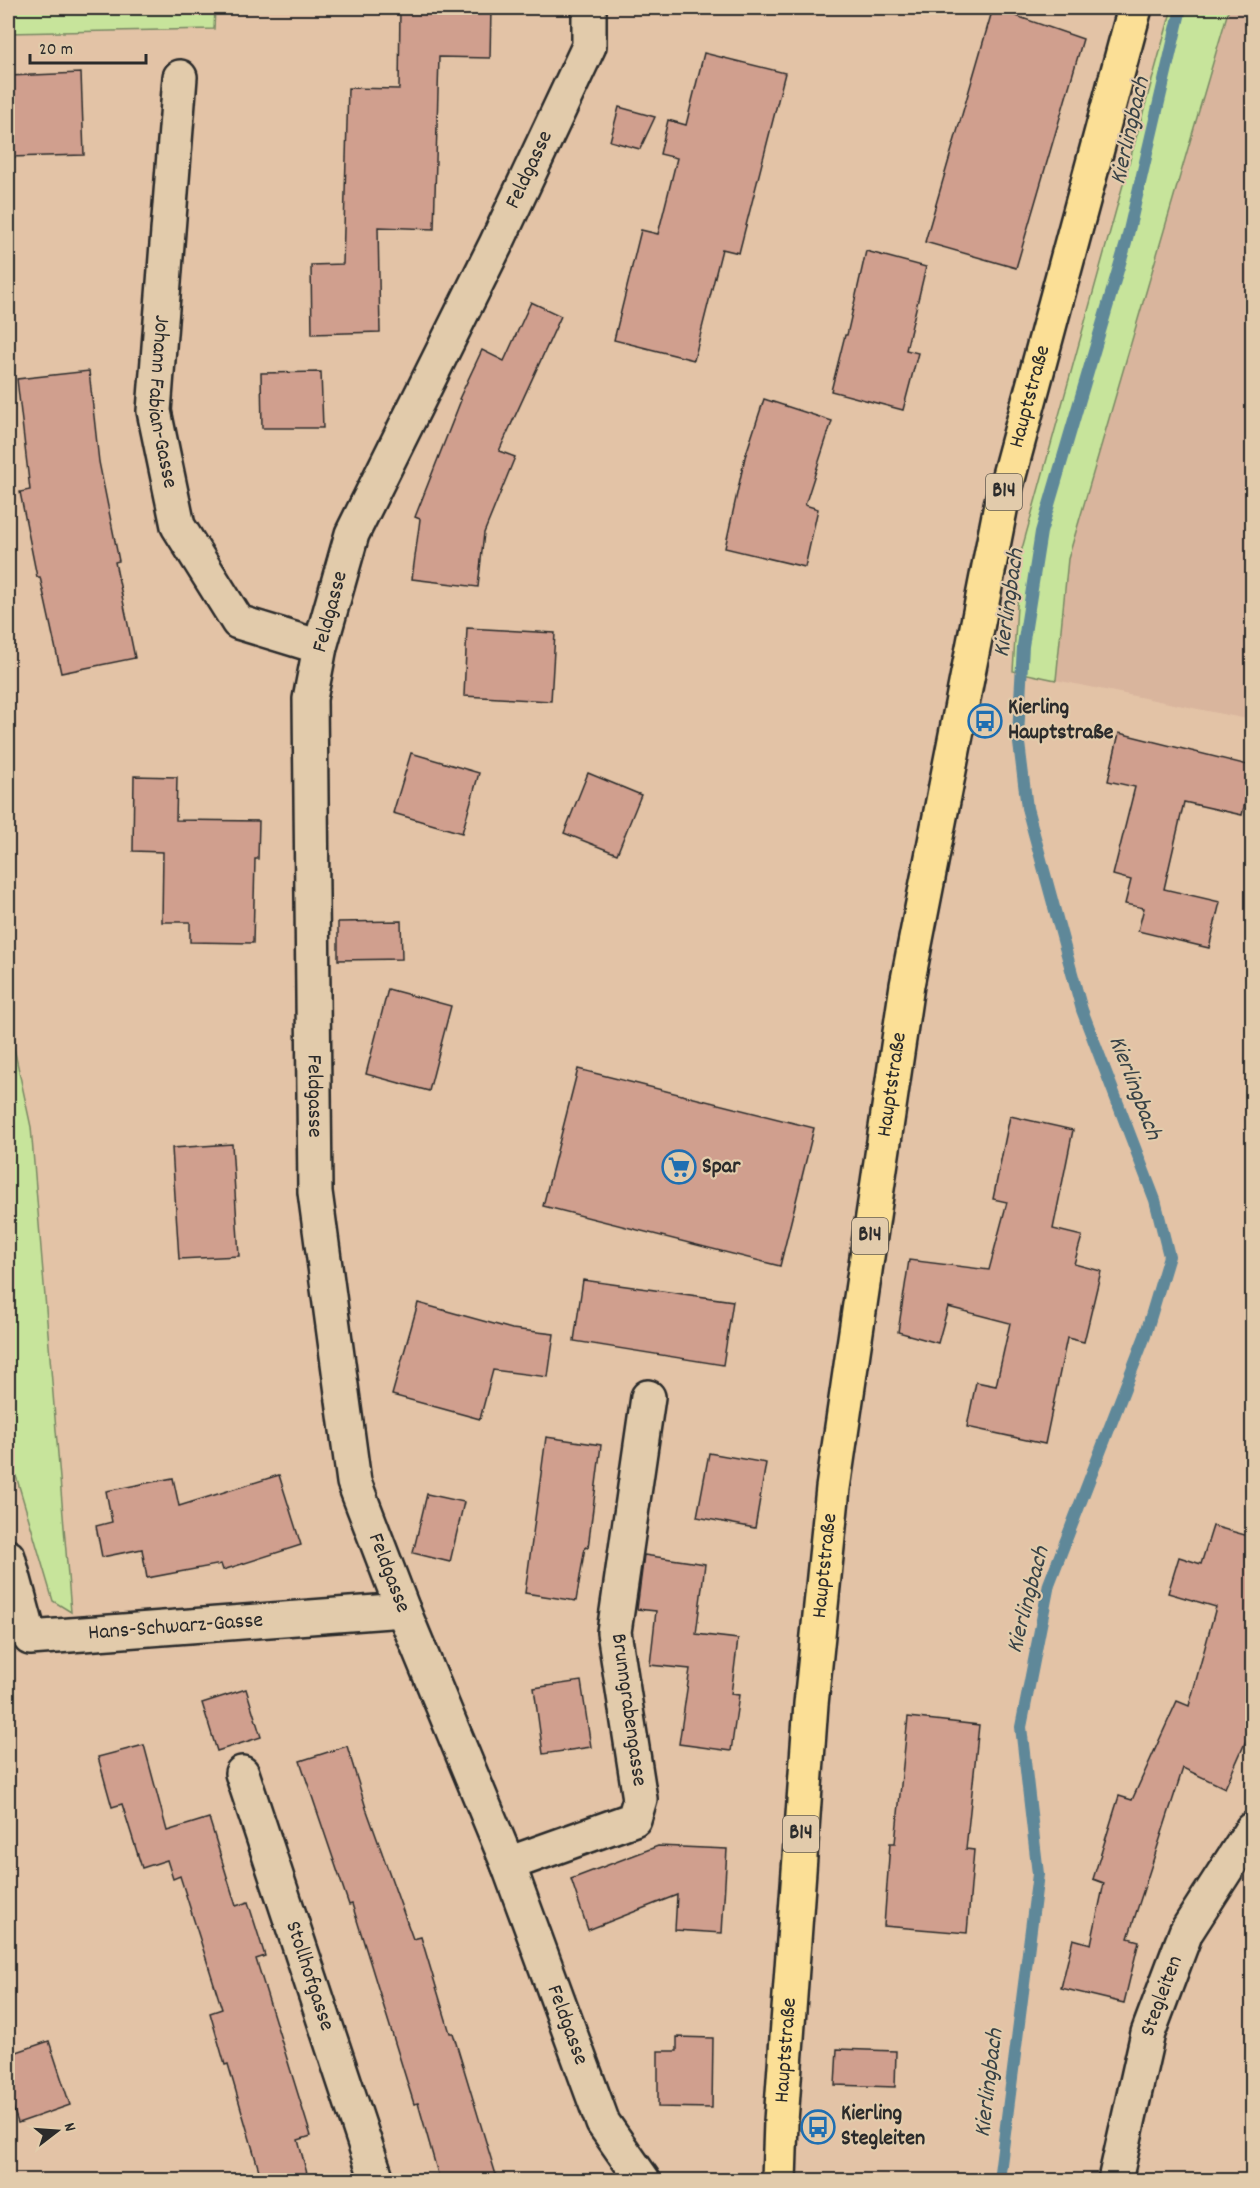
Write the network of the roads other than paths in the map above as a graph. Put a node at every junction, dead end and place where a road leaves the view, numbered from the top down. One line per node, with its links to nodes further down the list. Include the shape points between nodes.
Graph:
1 (589, 8): 4 (street, Feldgasse, via 589,46 352,534)
2 (1135, 8): 13 (main road, Hauptstraße / B14, via 1000,505 907,985 833,1488 811,1704 780,2121)
3 (180, 77): 4 (street, Johann Fabian-Gasse, via 154,411 178,526 238,622)
4 (320, 647): 7 (street, Feldgasse, via 310,699 315,1192 354,1482)
5 (648, 1397): 10 (street, Brunngrabengasse, via 614,1632 640,1799 634,1819)
6 (8, 1557): 7 (street, Hans-Schwarz-Gasse, via 30,1638)
7 (403, 1610): 10 (street, Feldgasse)
8 (242, 1773): 11 (street, Stollhofgasse)
9 (1252, 1828): 14 (street, Stegleiten, via 1186,1932 1148,2033)
10 (508, 1864): 12 (street, Feldgasse, via 603,2123)
11 (376, 2181)
12 (643, 2181)
13 (779, 2181)
14 (1115, 2181)

